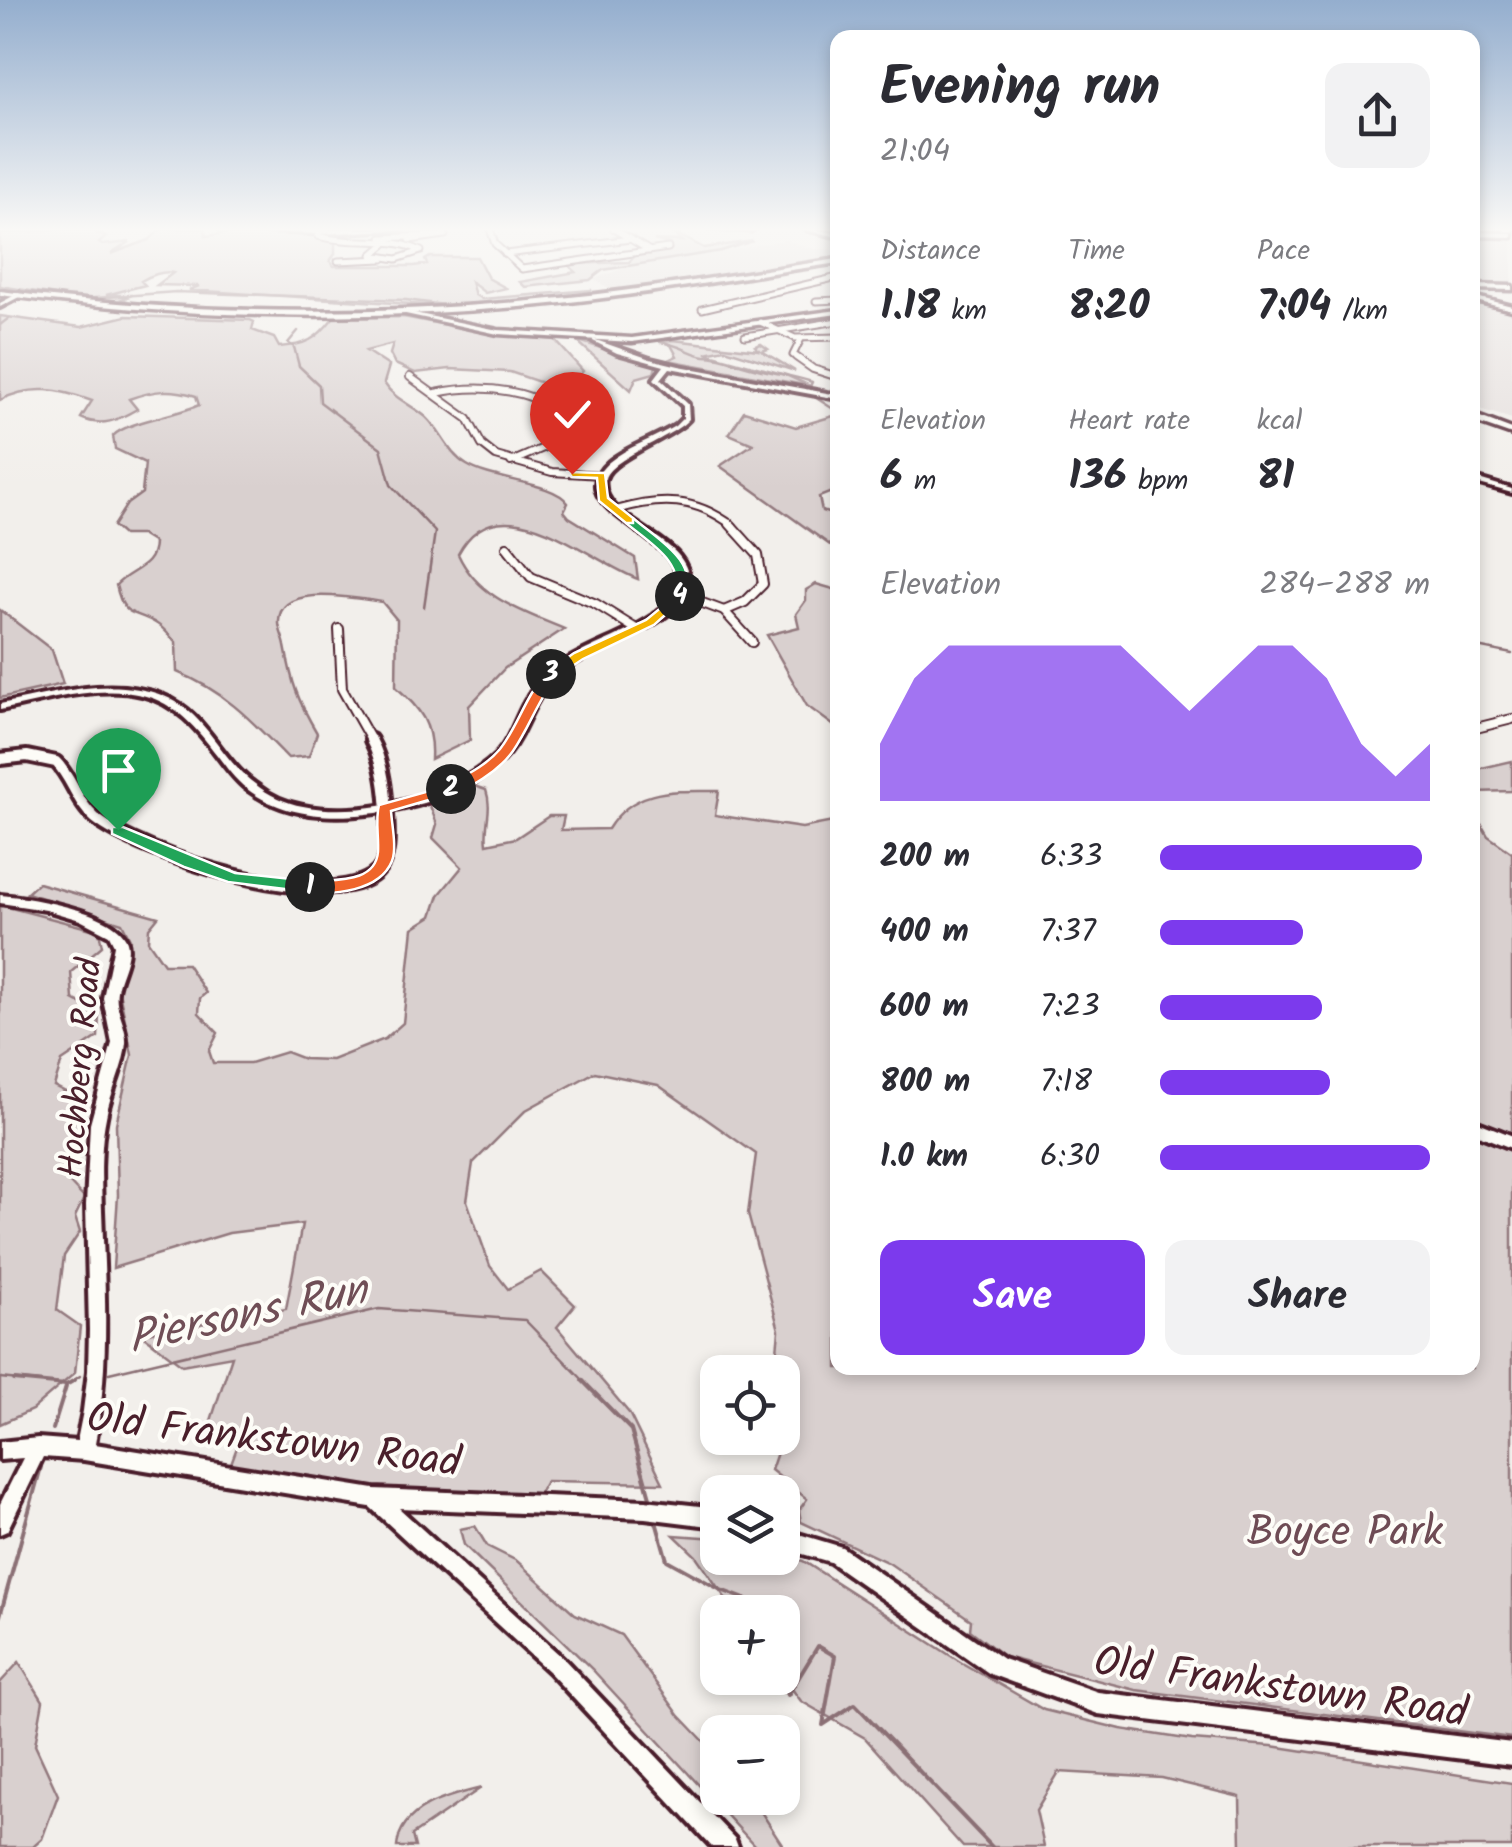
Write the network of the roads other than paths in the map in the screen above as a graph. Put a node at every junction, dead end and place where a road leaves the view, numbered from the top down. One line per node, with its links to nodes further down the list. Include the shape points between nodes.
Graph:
1 (436, 315): 9 (main road, via 505,332)
2 (813, 315): 3 (main road)
3 (760, 322): 5 (street); 9 (main road, via 645,340)
4 (830, 322): 5 (street)
5 (775, 330): 6 (street); 8 (street)
6 (745, 336)
7 (830, 337): 8 (street)
8 (801, 339): 11 (street, via 793,355)
9 (595, 340): 10 (street)
10 (670, 365): 14 (street); 18 (street, via 658,382 686,405 686,419)
11 (830, 374)
12 (410, 376): 13 (street)
13 (436, 394): 17 (street, via 468,419 487,450); 17 (street, via 502,386 576,423 571,436)
14 (830, 395)
15 (1480, 419): 16 (highway)
16 (1512, 431)
17 (511, 462): 18 (street)
18 (601, 475): 21 (street, via 603,499)
19 (1480, 481): 20 (street)
20 (1512, 491)
21 (616, 510): 23 (street, via 674,556 683,574); 24 (street, via 657,500 687,502 744,537 763,564 763,584)
22 (506, 547): 26 (street, via 531,577)
23 (681, 594): 24 (street); 26 (street)
24 (724, 611): 27 (street)
25 (339, 629): 32 (street, via 337,669 378,753)
26 (636, 629): 32 (street, via 551,675 506,750 485,770 448,791)
27 (752, 642)
28 (0, 707): 32 (street, via 91,690 160,697 181,708 262,796 308,810)
29 (1512, 718): 30 (street)
30 (1480, 727)
31 (0, 759): 32 (street, via 50,759 67,769 96,819 190,863 258,883 341,886 375,875 386,858)
32 (384, 809)
33 (0, 899): 38 (street, Hochberg Road, via 70,913 104,926 121,944 109,997 120,1038 97,1124 94,1374)
34 (1480, 1129): 35 (street)
35 (1512, 1142)
36 (38, 1447): 37 (street, Old Frankstown Road); 38 (street, Old Frankstown Road); 41 (street)
37 (0, 1451)
38 (84, 1451): 39 (street, Old Frankstown Road)
39 (374, 1498): 40 (street, Old Frankstown Road); 44 (street, via 556,1665)
40 (700, 1515)
41 (0, 1524)
42 (800, 1544): 43 (street, Old Frankstown Road, via 834,1554 997,1667 1098,1703)
43 (1512, 1754)
44 (727, 1847)

